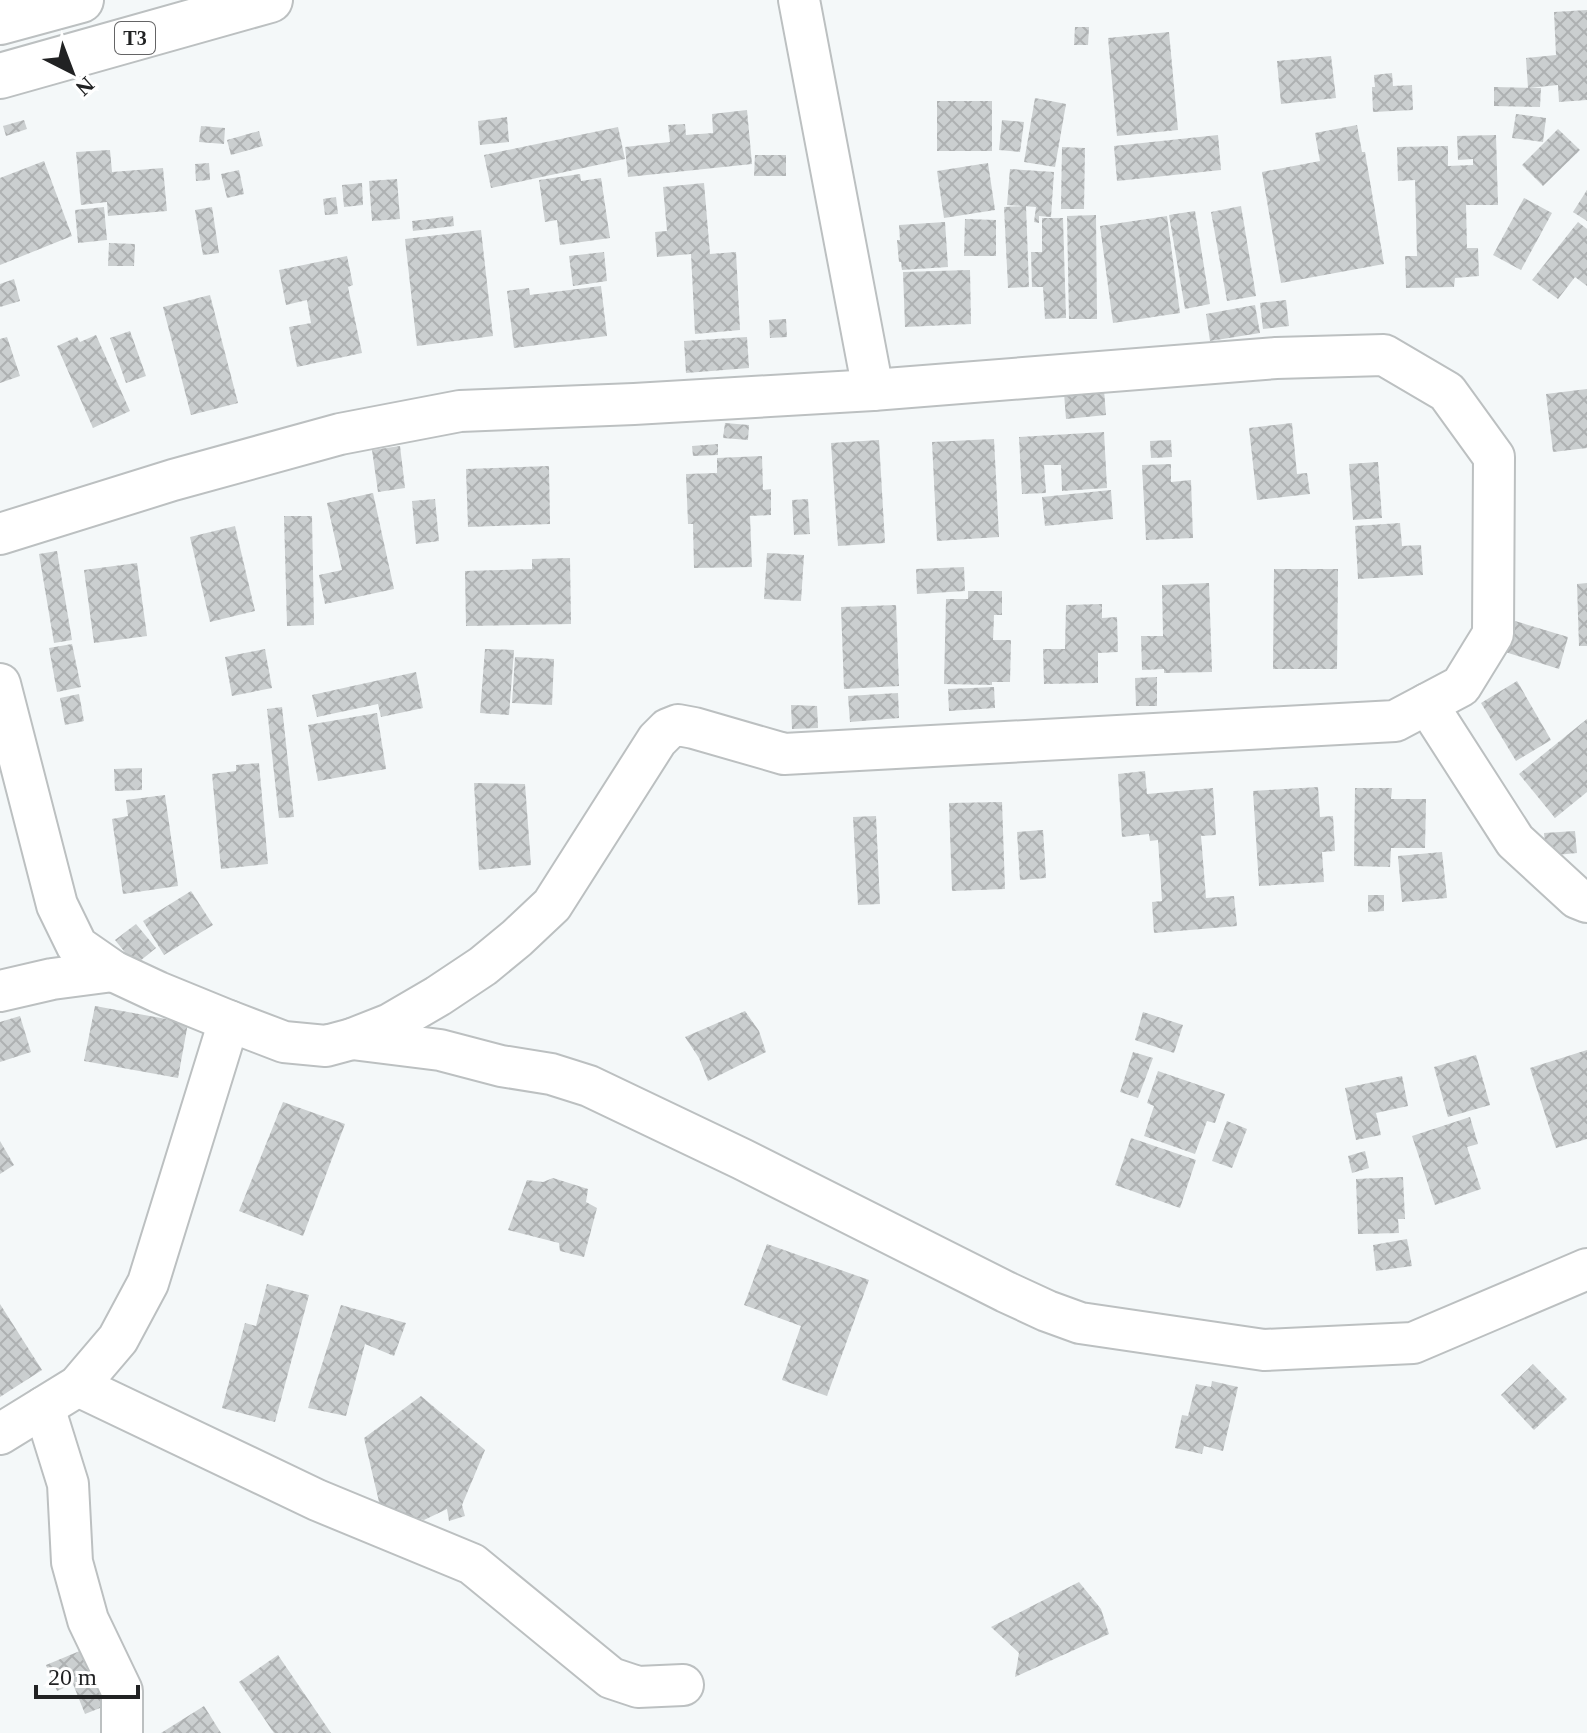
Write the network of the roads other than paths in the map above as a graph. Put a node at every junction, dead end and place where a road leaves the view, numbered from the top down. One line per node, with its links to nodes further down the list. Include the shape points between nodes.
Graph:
1 (81, 0): 4 (highway)
2 (270, 0): 5 (highway, T3)
3 (799, 0): 6 (street)
4 (0, 22)
5 (0, 76)
6 (873, 390): 7 (street, via 460,411 340,434); 9 (street, via 1276,358 1384,355 1447,392 1494,457 1493,634 1461,686)
7 (0, 534)
8 (0, 684): 12 (street, via 57,905 77,946)
9 (1427, 704): 10 (street, via 1515,841); 16 (street, via 1395,721 784,754 678,725 657,740 552,905 483,966 390,1024)
10 (1587, 902)
11 (0, 964): 13 (street)
12 (113, 971): 13 (street); 15 (street)
13 (52, 979): 14 (street)
14 (0, 991)
15 (229, 1021): 16 (street, via 284,1042 326,1046); 18 (street, via 148,1283 118,1339)
16 (352, 1039): 17 (street, via 440,1050 589,1086 1006,1292 1080,1323 1264,1350 1413,1343)
17 (1587, 1269)
18 (78, 1386): 19 (street); 21 (street, via 317,1500 472,1564 611,1678 638,1687)
19 (44, 1407): 20 (street); 22 (street, via 68,1484 72,1562 88,1620 122,1691)
20 (0, 1434)
21 (683, 1685)
22 (122, 1733)

